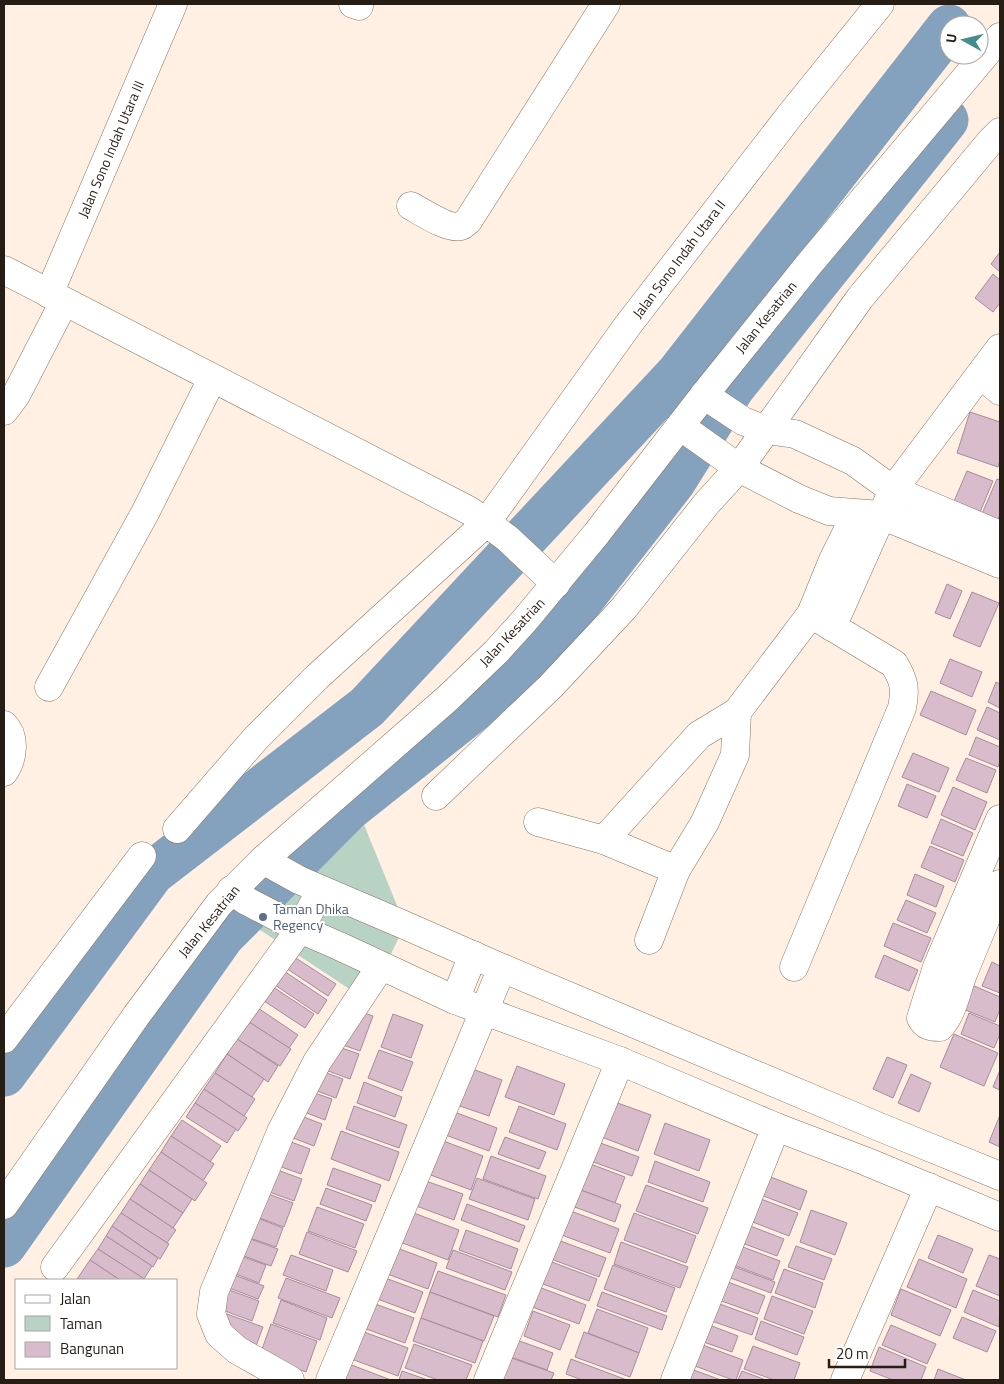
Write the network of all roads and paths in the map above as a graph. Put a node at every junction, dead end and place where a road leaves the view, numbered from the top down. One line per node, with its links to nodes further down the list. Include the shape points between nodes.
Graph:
1 (174, 4): 8 (street, Jalan Sono Indah Utara III)
2 (606, 4): 6 (street, via 468,221 454,226)
3 (880, 4): 19 (street, Jalan Sono Indah Utara II, via 634,317)
4 (1000, 36): 12 (street, Jalan Kesatrian, via 810,263)
5 (1000, 132): 14 (street)
6 (411, 206)
7 (4, 270): 8 (street)
8 (56, 298): 10 (street); 13 (street, Jalan Sono Indah Utara III, via 16,395)
9 (1000, 348): 11 (street)
10 (212, 379): 19 (street, via 470,511); 24 (street, via 145,513)
11 (991, 383): 17 (street)
12 (707, 398): 14 (street); 15 (street, Jalan Kesatrian)
13 (4, 411)
14 (754, 426): 16 (street); 17 (street, via 795,434 853,461)
15 (684, 429): 16 (street); 22 (street, Jalan Kesatrian, via 597,534)
16 (739, 468): 18 (street, via 828,511); 28 (street, via 707,503 624,608 551,686)
17 (893, 490): 18 (street); 20 (street)
18 (868, 515): 21 (street); 23 (street, via 834,560)
19 (497, 530): 22 (street); 31 (street, Jalan Sono Indah Utara II, via 324,670 256,738)
20 (1000, 535)
21 (1000, 564)
22 (549, 578): 34 (street, Jalan Kesatrian, via 496,652)
23 (822, 621): 25 (street); 43 (street, via 894,664 902,677 905,693 902,708)
24 (49, 687)
25 (737, 712): 32 (street, via 698,735); 35 (street, via 735,755 705,822)
26 (4, 725): 27 (street, via 12,748 9,765)
27 (4, 772)
28 (436, 796)
29 (1000, 818): 36 (street)
30 (538, 822): 32 (street)
31 (177, 829)
32 (604, 840): 35 (street)
33 (142, 856): 47 (street)
34 (268, 863): 37 (street); 38 (street, Jalan Kesatrian)
35 (676, 870): 40 (street)
36 (991, 883)
37 (310, 885): 39 (street); 41 (street)
38 (238, 895): 39 (street); 54 (street, Jalan Kesatrian, via 219,904)
39 (300, 929): 42 (street); 56 (street)
40 (649, 940)
41 (473, 955): 44 (street); 45 (street)
42 (381, 966): 45 (street); 57 (street, via 317,1062 280,1132 214,1292 211,1314 219,1334 237,1350)
43 (794, 967)
44 (502, 968): 46 (street); 49 (street)
45 (455, 1000): 46 (street)
46 (484, 1011): 48 (street); 58 (street)
47 (4, 1038)
48 (620, 1061): 50 (street); 59 (street)
49 (865, 1121): 51 (street); 52 (street)
50 (776, 1127): 51 (street); 60 (street)
51 (854, 1156): 53 (street)
52 (1000, 1176)
53 (928, 1187): 55 (street); 61 (street)
54 (4, 1205)
55 (1000, 1217)
56 (55, 1267)
57 (290, 1380)
58 (330, 1380)
59 (488, 1380)
60 (675, 1380)
61 (845, 1380)

